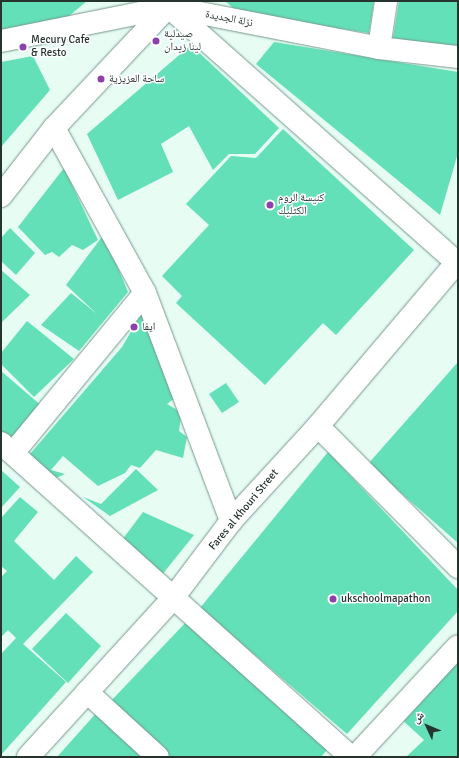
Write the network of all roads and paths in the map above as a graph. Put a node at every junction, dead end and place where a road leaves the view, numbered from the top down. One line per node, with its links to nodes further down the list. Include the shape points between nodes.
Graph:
1 (386, 1): 4 (street)
2 (167, 3): 3 (street, نزلة الجديدة); 4 (street, نزلة الجديدة); 6 (street); 8 (street)
3 (1, 41)
4 (379, 48): 5 (street, نزلة الجديدة)
5 (458, 57)
6 (54, 128): 7 (street); 9 (street)
7 (1, 196)
8 (458, 263): 10 (street, Fares al Khouri Street)
9 (145, 293): 11 (street); 12 (street)
10 (318, 426): 12 (street, Fares al Khouri Street); 13 (street)
11 (7, 448): 14 (street)
12 (231, 521): 14 (street, Fares al Khouri Street)
13 (458, 567)
14 (173, 598): 16 (street, Fares al Khouri Street); 19 (street)
15 (458, 646): 20 (street)
16 (86, 692): 17 (street, Fares al Khouri Street); 18 (street)
17 (28, 757)
18 (158, 757)
19 (351, 757)
20 (355, 757)

